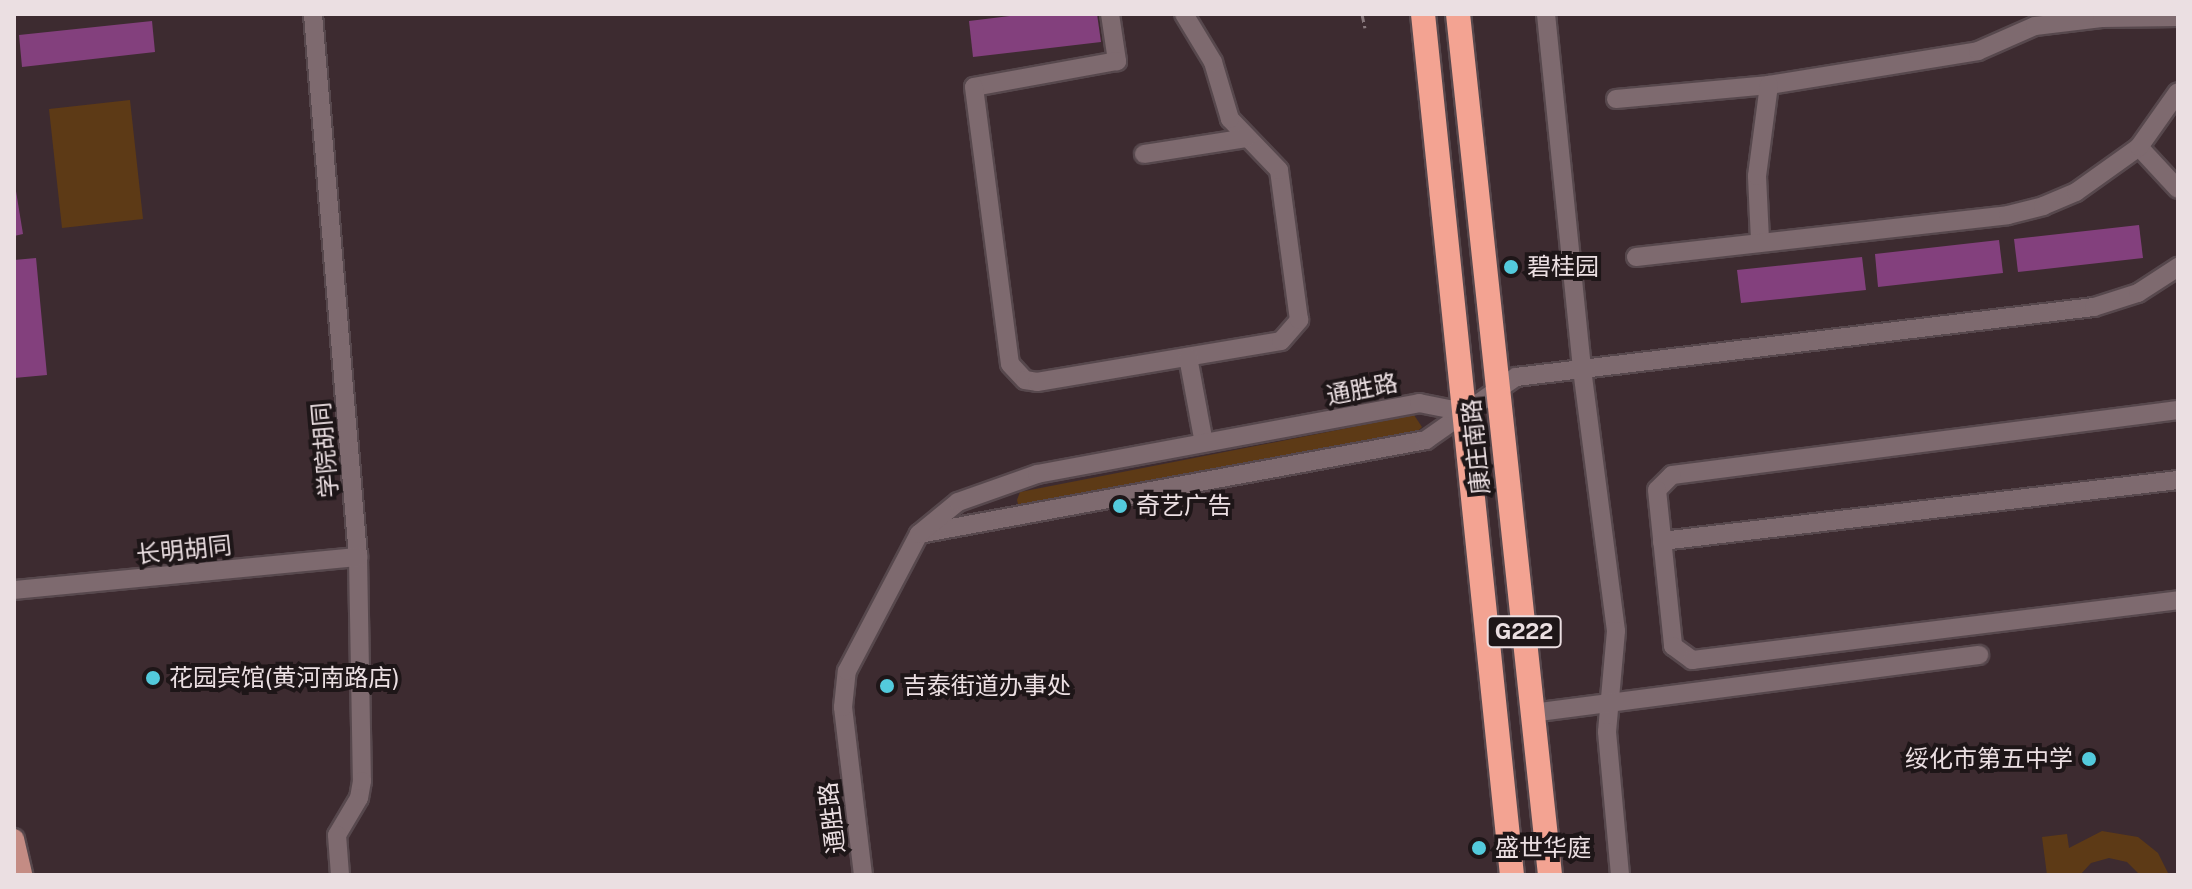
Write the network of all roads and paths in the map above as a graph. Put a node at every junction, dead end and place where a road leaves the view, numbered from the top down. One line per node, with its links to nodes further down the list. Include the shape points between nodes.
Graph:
1 (313, 14): 29 (street, 学院胡同)
2 (1110, 14): 20 (street, via 1117,61 974,87 1010,364 1025,380 1037,382)
3 (1184, 14): 13 (street, via 1213,62 1230,119)
4 (1362, 14): 9 (path)
5 (1423, 14): 24 (highway, 康庄南路 / G222)
6 (1458, 14): 22 (highway, 康庄南路 / G222)
7 (1546, 14): 21 (street)
8 (2178, 17): 10 (street, via 2035,26 1978,51)
9 (1365, 28)
10 (1769, 85): 12 (street); 17 (street, via 1757,176)
11 (2178, 92): 14 (street)
12 (1616, 99)
13 (1247, 138): 15 (street); 20 (street, via 1279,170 1299,320 1281,341)
14 (2139, 147): 16 (street); 17 (street, via 2076,192 2008,215)
15 (1144, 154)
16 (2178, 189)
17 (1760, 240): 18 (street)
18 (1636, 257)
19 (2178, 267): 21 (street, via 2138,293 2094,307)
20 (1188, 357): 25 (street)
21 (1582, 369): 22 (street, via 1516,377); 33 (street, via 1616,631)
22 (1498, 389): 24 (street); 34 (highway, 康庄南路 / G222)
23 (2178, 410): 28 (street, via 1672,475 1657,490)
24 (1464, 412): 25 (street, 通胜路, via 1419,403); 27 (street, via 1426,440); 39 (highway, 康庄南路 / G222)
25 (1204, 443): 27 (street, 通胜路, via 994,485 958,502)
26 (2178, 480): 28 (street)
27 (919, 534): 38 (street, 通胜路, via 847,671 844,689)
28 (1662, 541): 31 (street, via 1673,646 1692,660)
29 (358, 557): 30 (street, 长明胡同); 37 (street, 学院胡同, via 362,781 359,798 337,835)
30 (14, 590)
31 (2178, 600)
32 (1979, 655): 33 (street)
33 (1608, 703): 34 (street); 41 (street)
34 (1532, 713): 40 (highway, 康庄南路 / G222)
35 (14, 839): 36 (main road)
36 (22, 875)
37 (340, 875)
38 (863, 875)
39 (1512, 875)
40 (1550, 875)
41 (1620, 875)

